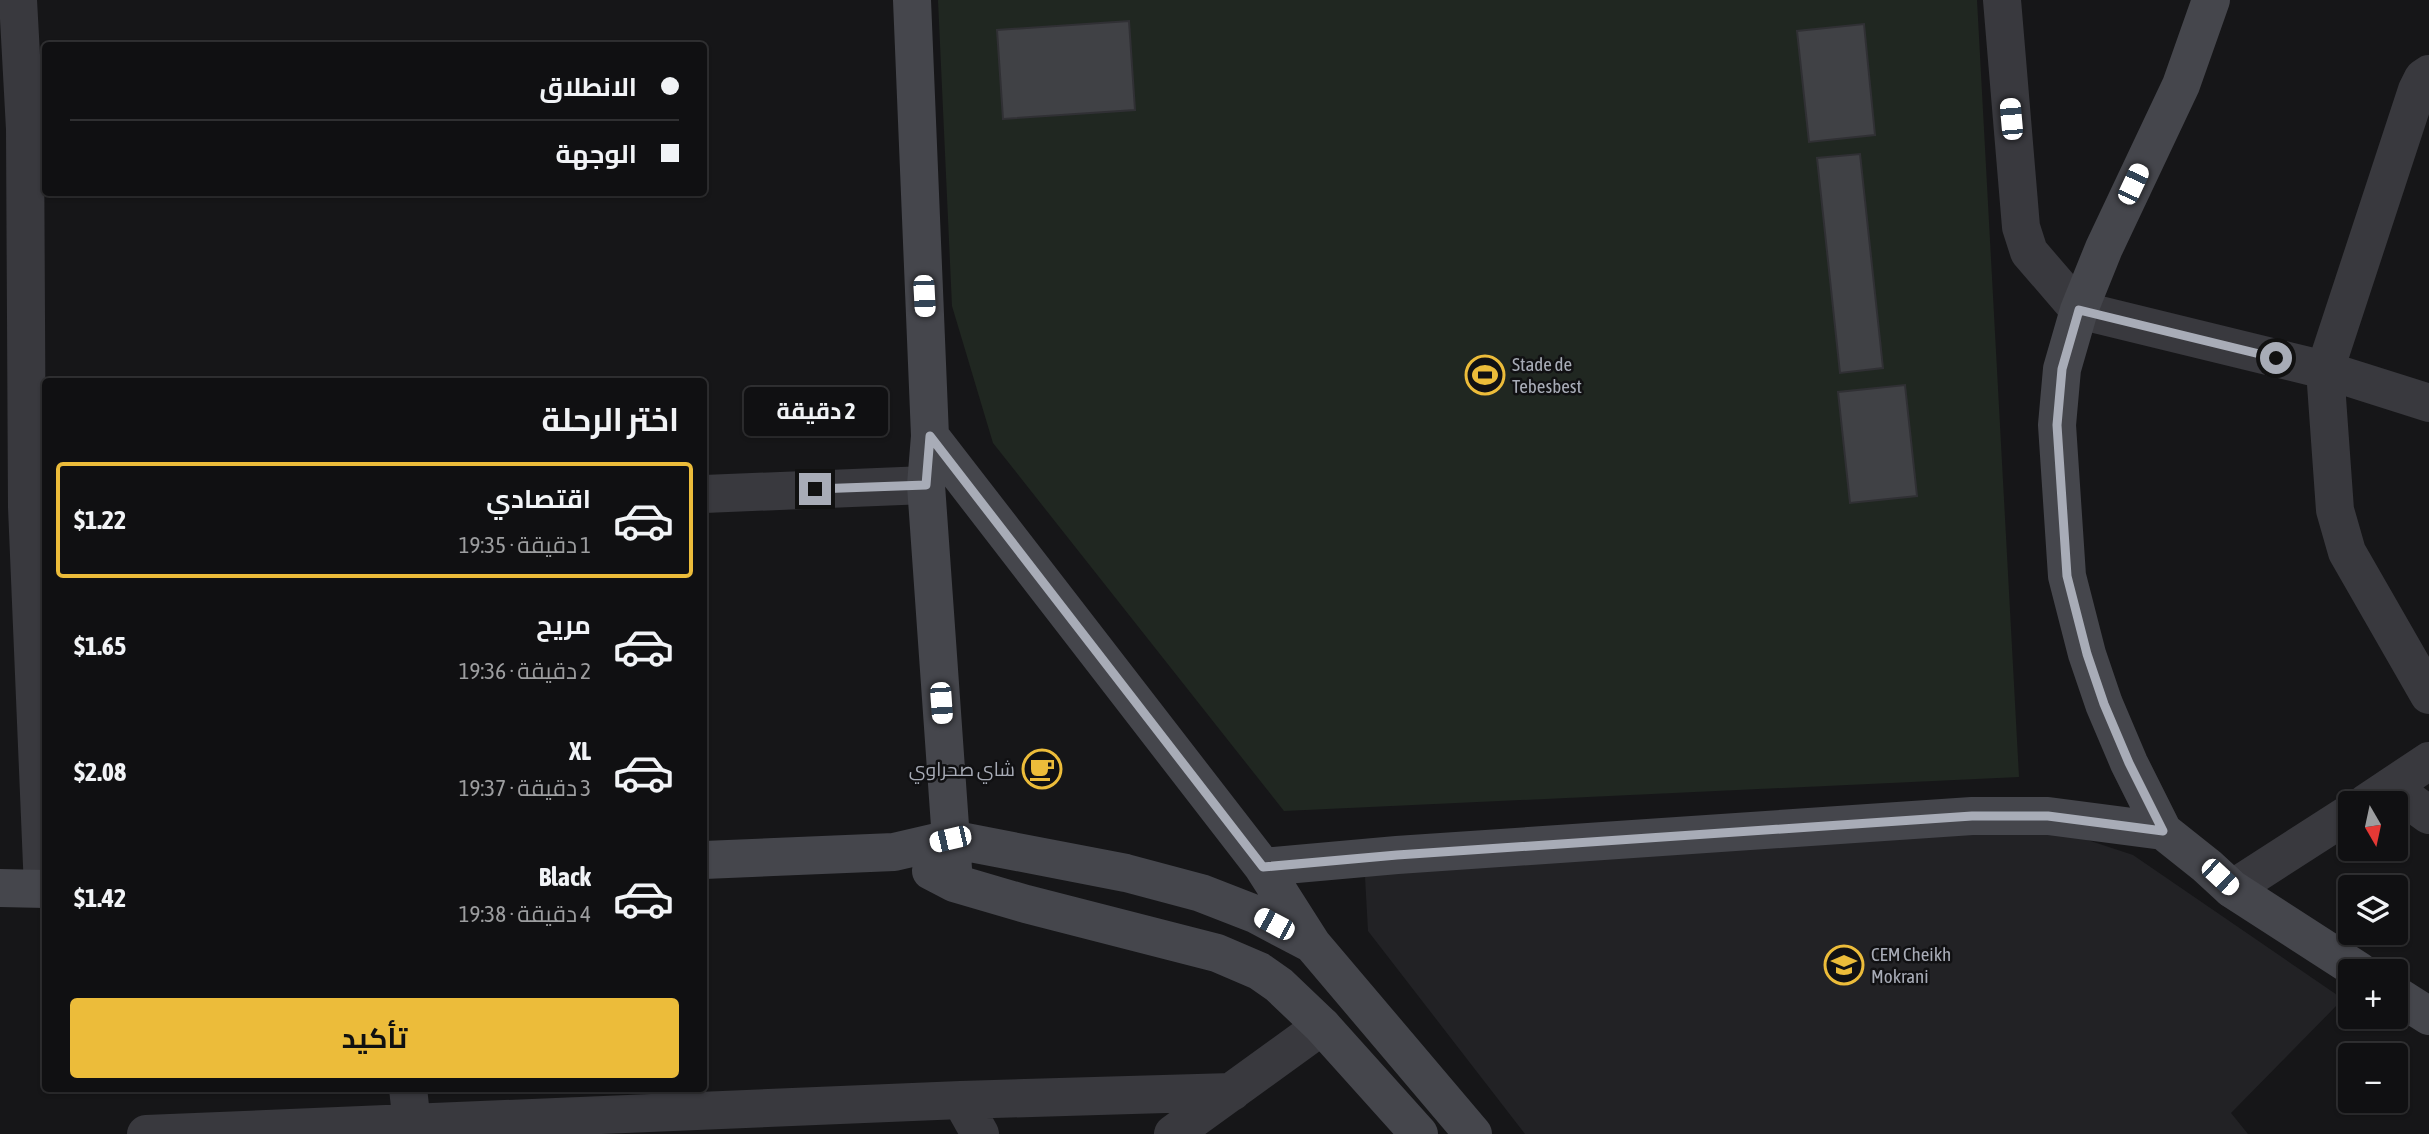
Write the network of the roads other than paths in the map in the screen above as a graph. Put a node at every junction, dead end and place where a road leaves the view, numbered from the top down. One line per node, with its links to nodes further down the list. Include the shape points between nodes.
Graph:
1 (18, 0): 6 (street)
2 (912, 0): 10 (street)
3 (2002, 0): 7 (street, via 2021,227 2029,252)
4 (2211, 0): 7 (street, via 2181,85)
5 (2429, 74): 8 (street, via 2417,90)
6 (12, 129): 13 (street)
7 (2079, 310): 8 (street); 20 (street, via 2062,369 2057,425 2067,576 2104,704)
8 (2325, 370): 9 (street); 14 (street, via 2335,510 2347,552)
9 (2429, 403)
10 (930, 436): 11 (street); 25 (street)
11 (926, 485): 12 (street); 21 (street)
12 (707, 494)
13 (24, 507): 22 (street)
14 (2429, 695)
15 (2429, 761): 16 (street)
16 (2384, 791)
17 (2408, 807): 18 (street)
18 (2429, 815)
19 (2338, 821): 29 (street)
20 (2163, 831): 25 (street, via 2048,816 1972,816); 29 (street)
21 (950, 839): 23 (street); 26 (street); 30 (street, via 1126,873 1201,893)
22 (42, 851)
23 (894, 852): 24 (street); 26 (street)
24 (707, 860)
25 (1263, 867): 30 (street)
26 (954, 883): 34 (street, via 1217,953 1259,971)
27 (0, 888): 28 (street)
28 (42, 889)
29 (2232, 889): 31 (street)
30 (1312, 944): 42 (street)
31 (2340, 959)
32 (2408, 1003): 33 (street)
33 (2429, 1016)
34 (1322, 1026): 35 (street); 41 (street)
35 (1232, 1092): 36 (street); 40 (street)
36 (961, 1100): 37 (street); 39 (street)
37 (411, 1115): 38 (street)
38 (146, 1134)
39 (980, 1134)
40 (1173, 1134)
41 (1419, 1134)
42 (1473, 1134)

